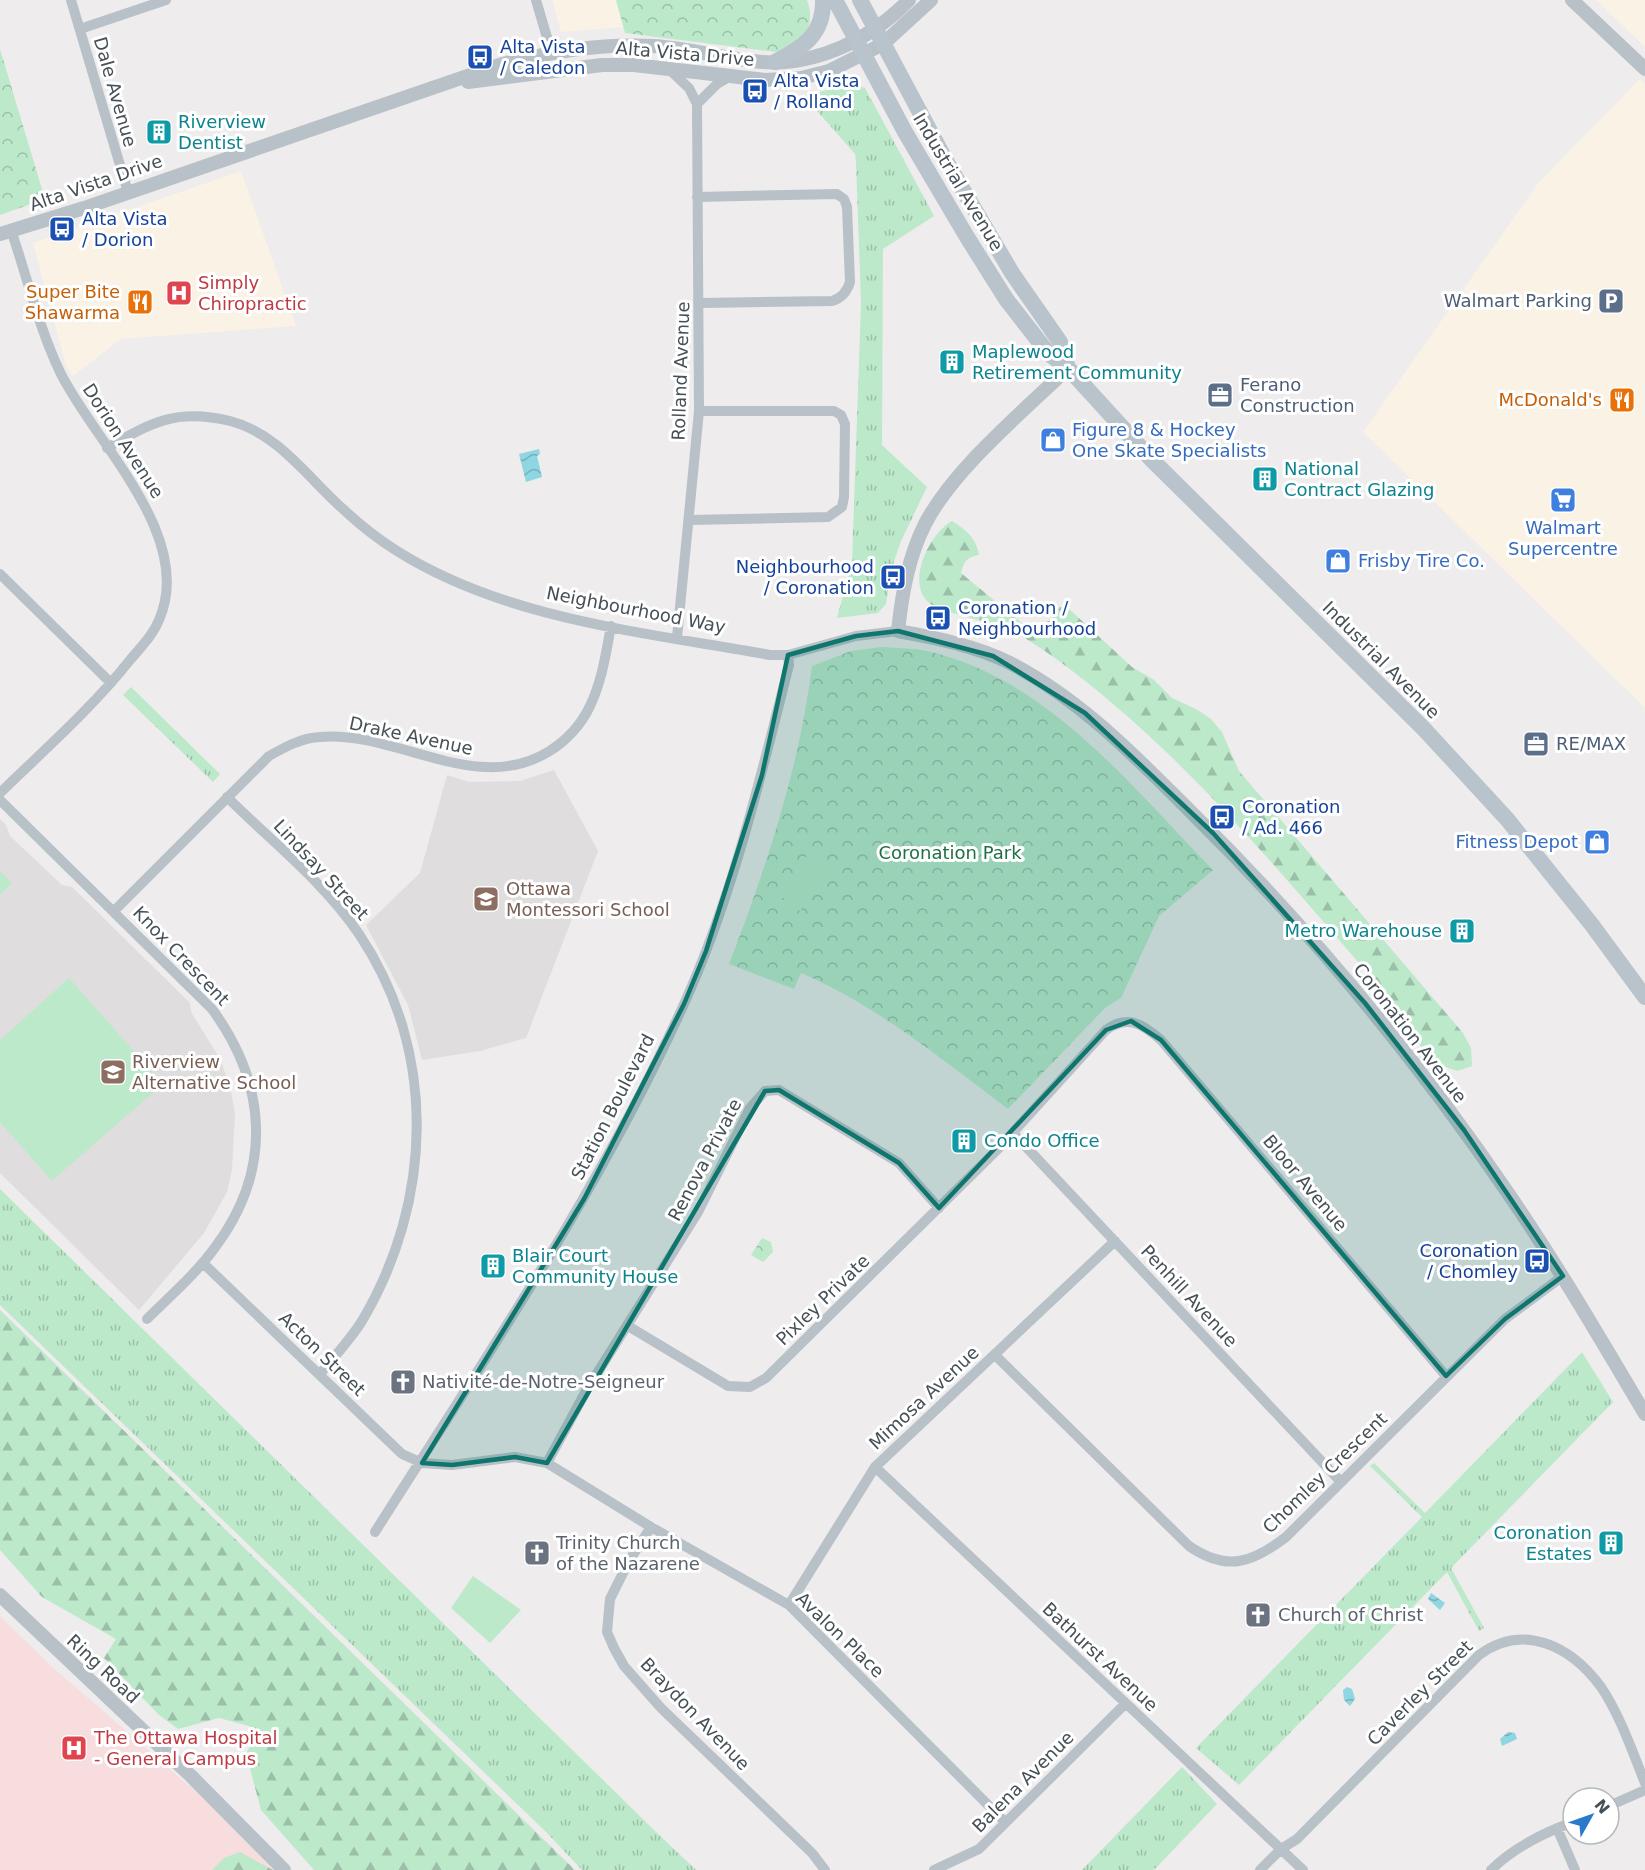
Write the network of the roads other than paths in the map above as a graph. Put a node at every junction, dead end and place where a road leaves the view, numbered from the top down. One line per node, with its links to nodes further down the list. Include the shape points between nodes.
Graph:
1 (71, 0): 10 (street, Dale Avenue)
2 (166, 0): 10 (street)
3 (536, 0): 13 (street)
4 (823, 0): 15 (main road, via 819,25 812,38)
5 (835, 0): 12 (main road, Industrial Avenue)
6 (860, 0): 11 (main road, Industrial Avenue)
7 (909, 0): 11 (street)
8 (931, 0): 11 (street)
9 (1572, 0): 17 (street)
10 (80, 29): 21 (street, Dale Avenue)
11 (879, 37): 12 (street, Alta Vista Drive); 14 (street, Alta Vista Drive); 25 (main road, Industrial Avenue, via 1012,273 1060,342)
12 (855, 40): 14 (main road, Industrial Avenue); 15 (street, Alta Vista Drive, via 811,57)
13 (551, 51): 15 (street, Alta Vista Drive, via 612,45 655,46); 19 (street, Alta Vista Drive)
14 (864, 56): 18 (street, Alta Vista Drive, via 801,78 765,80); 25 (main road, Industrial Avenue, via 1006,299 1048,353)
15 (776, 62)
16 (669, 69): 18 (street, Alta Vista Drive); 19 (street, Alta Vista Drive, via 581,66); 20 (street, via 685,83)
17 (1645, 69)
18 (731, 76): 20 (street)
19 (442, 86): 21 (street, Alta Vista Drive)
20 (697, 104): 22 (street, Rolland Avenue)
21 (128, 192): 23 (street, Alta Vista Drive)
22 (697, 196): 24 (street, Rolland Avenue); 24 (street, via 837,194 848,207 850,282 839,299)
23 (5, 232): 27 (street, Dorion Avenue, via 60,372)
24 (700, 303): 26 (street, Rolland Avenue)
25 (1068, 369): 31 (street, via 990,444 942,498 925,525 908,569); 39 (main road, Industrial Avenue, via 1152,460 1424,729 1508,819)
26 (699, 411): 28 (street, Rolland Avenue); 28 (street, via 834,411 844,423 844,498 842,507 828,517)
27 (107, 448): 30 (street, Neighbourhood Way, via 175,416 204,416 232,422 260,432 344,510 395,550 440,575 501,600); 34 (street, Dorion Avenue, via 147,506 157,529 166,595 153,632)
28 (689, 520): 32 (street, Rolland Avenue)
29 (0, 574): 34 (street)
30 (611, 626): 32 (street, Neighbourhood Way); 36 (street, Drake Avenue, via 599,681 583,720 559,746 528,762 483,768 353,738 320,737 291,743 269,756)
31 (898, 631): 33 (street, Neighbourhood Way, via 856,636); 45 (street, Coronation Avenue, via 963,645 1023,670 1085,713 1159,780 1248,870 1365,1003 1464,1130)
32 (677, 638): 33 (street, Neighbourhood Way)
33 (788, 655): 53 (street, Station Boulevard, via 789,665 758,787 706,951 684,1004 584,1199)
34 (111, 683): 35 (street, Dorion Avenue)
35 (0, 793)
36 (227, 797): 38 (street, Drake Avenue); 49 (street, Lindsay Street, via 309,877 359,934 394,1003 412,1062 418,1143 402,1234 386,1275 360,1323)
37 (0, 800): 38 (street, Knox Crescent)
38 (114, 911): 44 (street, Knox Crescent, via 212,1009 234,1043 254,1092 256,1150 249,1180 229,1227)
39 (1645, 997)
40 (1131, 1021): 41 (street, Pixley Private, via 1106,1030); 50 (street, Bloor Avenue, via 1161,1040)
41 (1013, 1133): 42 (street, Pixley Private); 43 (street, Penhill Avenue)
42 (939, 1208): 47 (street, Pixley Private, via 766,1378 750,1387 728,1386); 47 (street, Renova Private, via 899,1163 779,1090 765,1091 750,1108 698,1212)
43 (1114, 1242): 48 (street, Mimosa Avenue); 55 (street, Penhill Avenue)
44 (204, 1263): 46 (street, Knox Crescent); 49 (street, Acton Street)
45 (1563, 1276): 50 (street, Chomley Crescent, via 1505,1319); 51 (street, Coronation Avenue)
46 (147, 1319)
47 (628, 1326): 52 (street, Renova Private, via 586,1391)
48 (995, 1355): 54 (street, Mimosa Avenue); 55 (street, Chomley Crescent, via 1189,1546 1206,1558 1222,1562 1262,1555 1286,1537)
49 (320, 1374): 53 (street, Acton Street, via 402,1454)
50 (1446, 1376): 55 (street, Chomley Crescent)
51 (1645, 1413)
52 (548, 1462): 53 (street, Avalon Place, via 515,1457 452,1466); 56 (street, Avalon Place)
53 (422, 1463): 57 (street, Station Boulevard)
54 (875, 1467): 59 (street, Mimosa Avenue); 60 (street, Bathurst Avenue)
55 (1341, 1482)
56 (651, 1527): 59 (street, Avalon Place); 69 (street, Braydon Avenue, via 609,1599 607,1632 614,1648 624,1666 661,1708)
57 (375, 1532)
58 (0, 1595): 68 (street, Ring Road)
59 (789, 1605): 64 (street, Avalon Place)
60 (1125, 1704): 64 (street, Balena Avenue); 67 (street, Bathurst Avenue)
61 (1645, 1783): 67 (street, Caverley Street, via 1602,1688 1574,1659 1548,1644 1518,1638 1491,1646 1479,1655 1297,1839)
62 (1645, 1790): 63 (street)
63 (1621, 1801)
64 (1005, 1822): 70 (street, Balena Avenue, via 979,1849)
65 (1561, 1826): 66 (street)
66 (1557, 1828): 73 (street, via 1502,1859); 74 (street)
67 (1281, 1849): 71 (street, Caverley Street); 72 (street, Bathurst Avenue)
68 (284, 1870)
69 (825, 1870)
70 (934, 1870)
71 (1260, 1870)
72 (1303, 1870)
73 (1491, 1870)
74 (1575, 1870)

